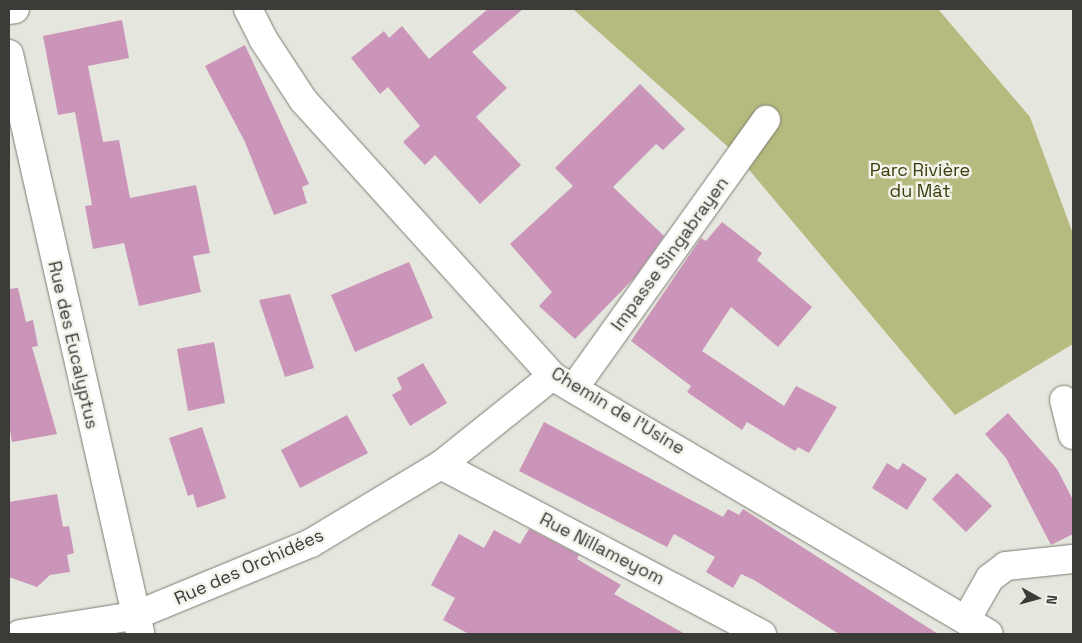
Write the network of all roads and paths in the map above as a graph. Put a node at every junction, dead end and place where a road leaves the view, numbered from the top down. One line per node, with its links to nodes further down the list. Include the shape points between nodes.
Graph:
1 (15, 9): 3 (street)
2 (248, 9): 6 (street, Chemin de l'Usine, via 263,39 303,100)
3 (9, 10)
4 (9, 54): 12 (street, Rue des Eucalyptus)
5 (766, 120): 6 (street, Impasse Singabrayen)
6 (563, 382): 9 (street, Rue des Orchidées); 11 (street, Chemin de l'Usine)
7 (1064, 400): 8 (street)
8 (1073, 435)
9 (441, 466): 12 (street, Rue des Orchidées, via 311,543); 14 (street, Rue Nillameyom)
10 (1073, 559): 11 (street, via 1006,566 990,578)
11 (966, 620): 15 (street, Chemin de l'Usine)
12 (138, 625): 13 (street, Rue des Orchidées)
13 (20, 634)
14 (762, 634)
15 (989, 634)

